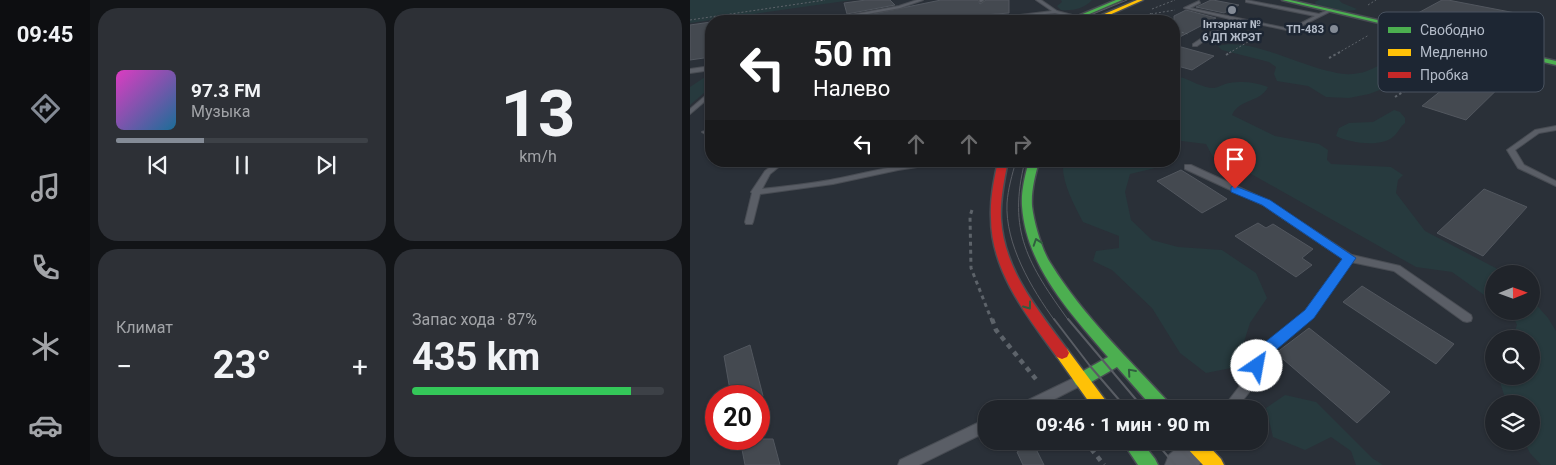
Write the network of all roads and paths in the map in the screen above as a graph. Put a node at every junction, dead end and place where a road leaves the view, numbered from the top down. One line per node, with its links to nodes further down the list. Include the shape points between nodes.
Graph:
1 (825, 0): 16 (path)
2 (921, 0): 17 (lane)
3 (1038, 0): 14 (lane)
4 (1120, 0): 20 (main road)
5 (1141, 0): 21 (main road)
6 (1284, 0): 12 (main road)
7 (1370, 0): 9 (path)
8 (1247, 1): 22 (lane)
9 (1375, 1)
10 (1199, 2): 11 (lane)
11 (1186, 8): 15 (path); 24 (lane)
12 (1332, 10): 22 (lane); 26 (main road)
13 (1148, 11): 15 (path)
14 (1055, 12): 18 (lane); 19 (lane)
15 (1151, 14)
16 (724, 15)
17 (856, 15)
18 (1026, 15)
19 (1063, 15)
20 (1083, 15)
21 (1106, 15)
22 (1320, 16): 27 (lane, via 1291,30)
23 (705, 18): 25 (path)
24 (1234, 18): 27 (lane); 29 (lane)
25 (690, 20)
26 (1378, 21)
27 (1274, 27): 30 (path)
28 (1378, 30): 31 (path)
29 (1195, 44)
30 (1226, 55)
31 (1329, 58)
32 (705, 69): 33 (lane)
33 (690, 71)
34 (1403, 92): 35 (path)
35 (1395, 97)
36 (705, 98): 37 (lane)
37 (690, 112)
38 (1556, 128): 44 (lane, via 1537,131 1511,150 1521,166)
39 (772, 167): 45 (lane)
40 (904, 167): 45 (lane, via 833,182)
41 (1001, 167): 50 (main road, one-way to 50, via 996,184 994,215 1001,254 1018,293)
42 (1032, 167): 49 (main road, one-way to 42, via 1077,311 1044,264 1027,206)
43 (1188, 167): 47 (lane, via 1266,202)
44 (1556, 184)
45 (755, 192): 46 (lane)
46 (749, 222)
47 (1350, 258): 48 (lane, via 1397,268); 54 (lane, via 1309,314 1264,351 1250,382)
48 (1467, 318)
49 (1118, 358): 50 (main road); 53 (main road, one-way to 49)
50 (1081, 380): 51 (lane); 52 (main road)
51 (1040, 400)
52 (1097, 400)
53 (1156, 400)
54 (1235, 400)
55 (978, 429): 58 (lane)
56 (1092, 450): 59 (path)
57 (1137, 450): 60 (main road)
58 (905, 465)
59 (1104, 465)
60 (1149, 465)

